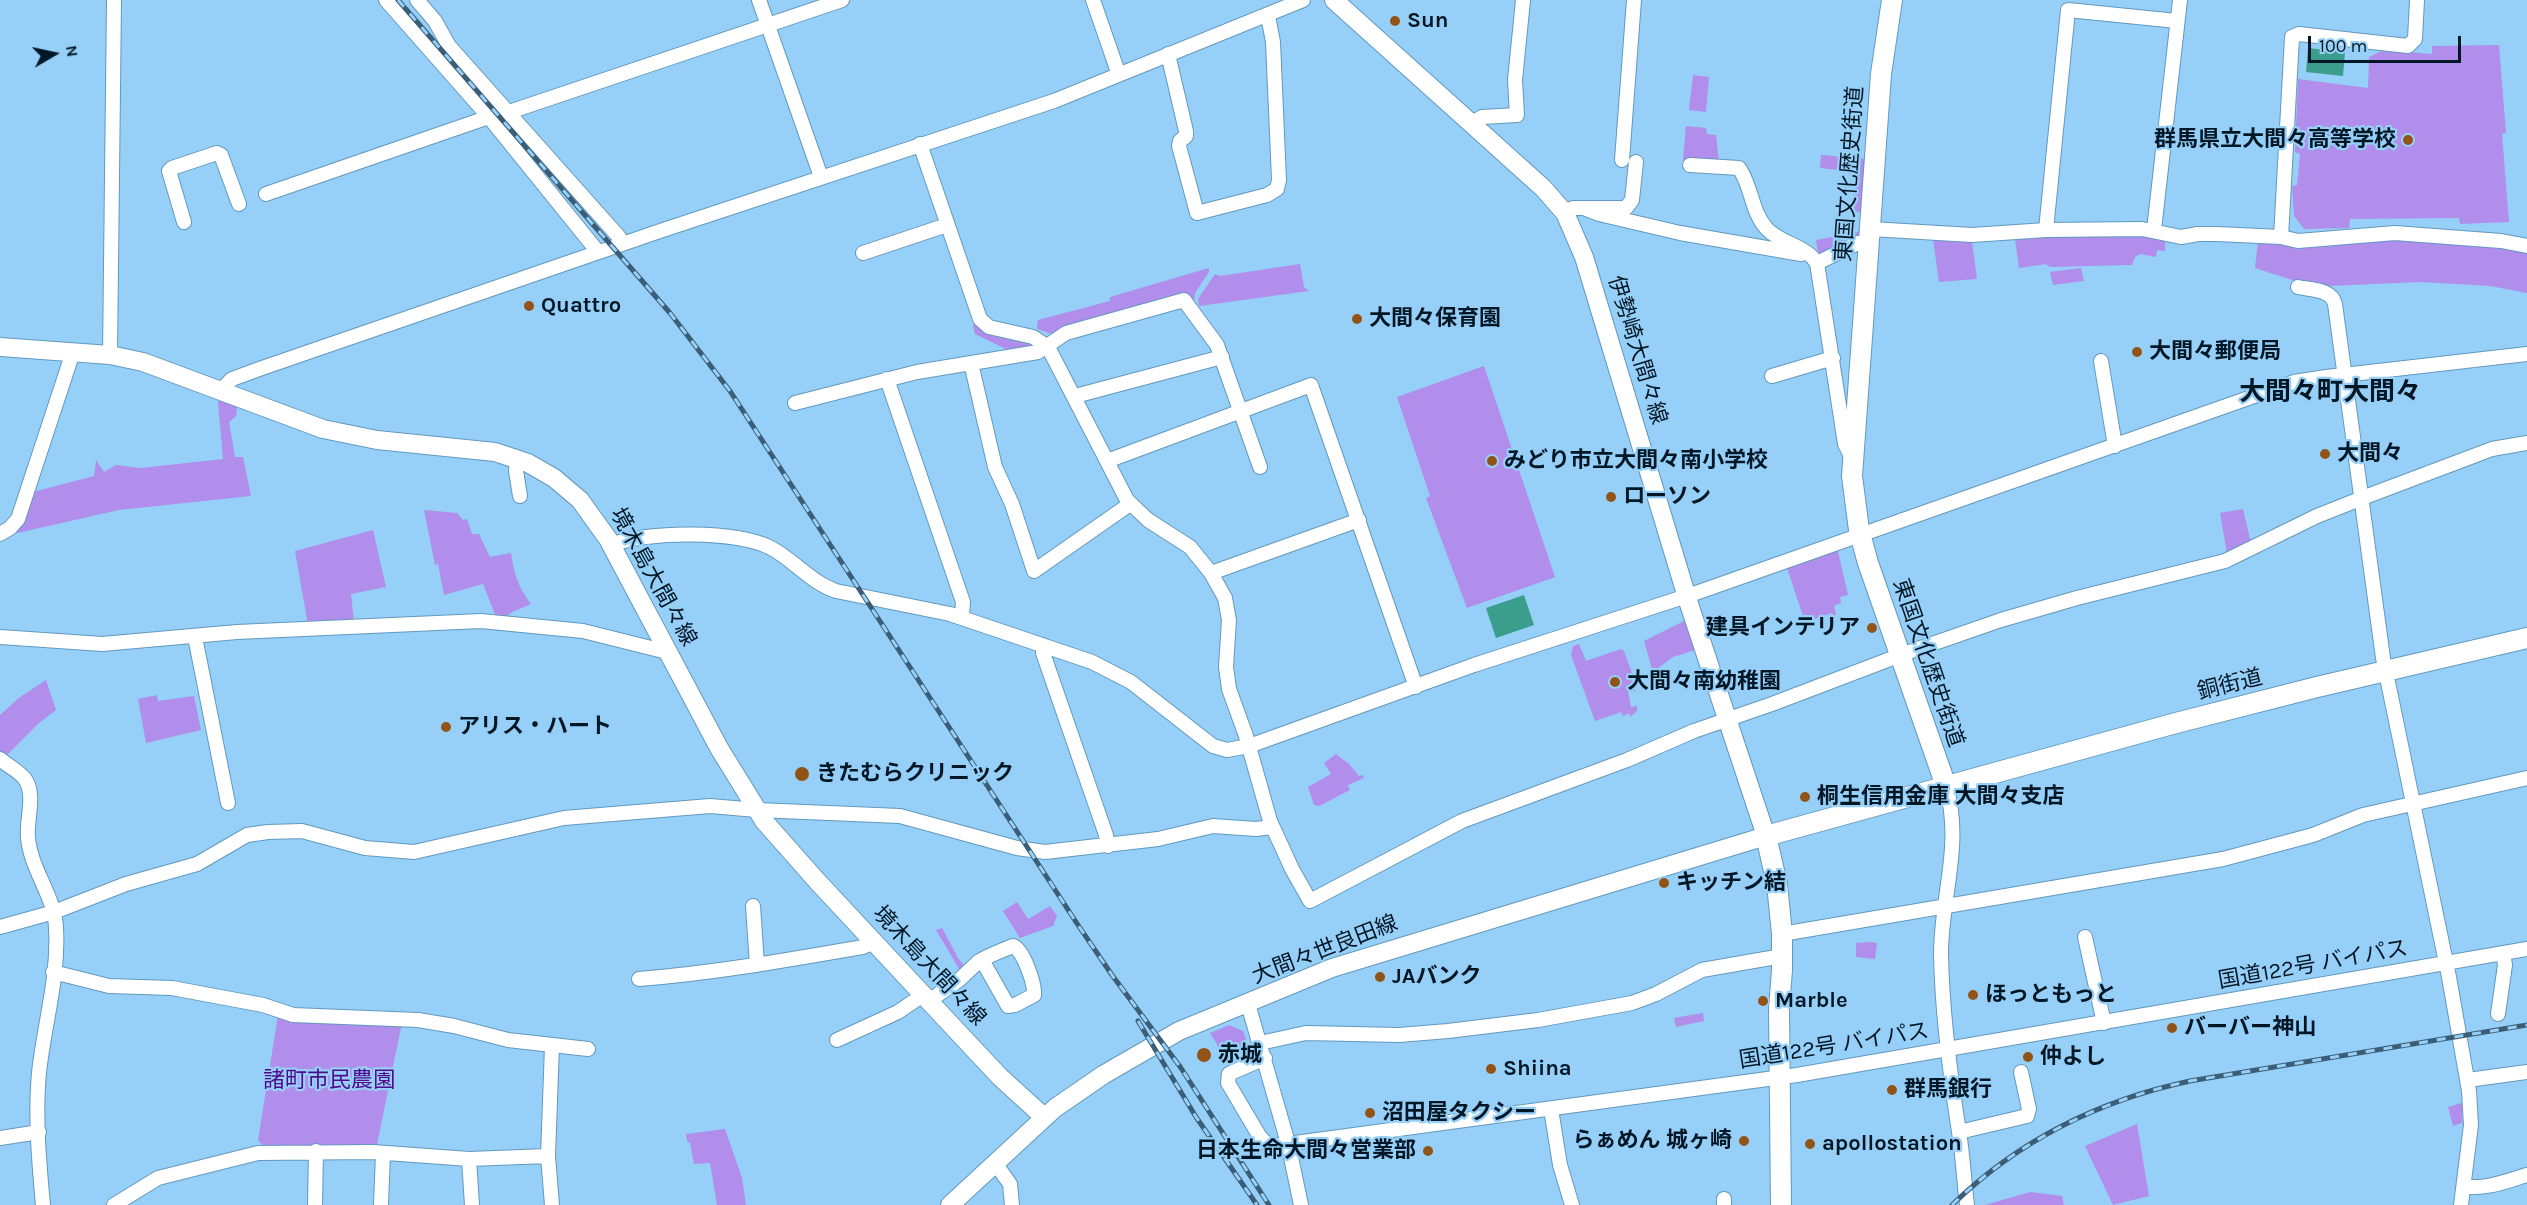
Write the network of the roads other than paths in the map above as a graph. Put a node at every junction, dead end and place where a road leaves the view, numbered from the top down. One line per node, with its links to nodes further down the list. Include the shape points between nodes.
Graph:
1 (114, 0): 45 (street)
2 (386, 0): 20 (street)
3 (417, 0): 19 (street, via 449,45)
4 (759, 0): 16 (street)
5 (842, 0): 16 (street)
6 (1093, 0): 18 (street)
7 (1303, 0): 14 (street)
8 (1334, 0): 21 (main road, 伊勢崎大間々線)
9 (1523, 0): 21 (street, via 1515,80 1517,115 1482,117)
10 (1634, 0): 27 (street, via 1629,161 1632,200 1623,209)
11 (1892, 0): 33 (highway, 東国文化歴史街道, via 1881,74)
12 (2180, 0): 15 (street)
13 (2417, 0): 34 (street, via 2415,39 2408,46 2299,34 2292,37)
14 (1268, 16): 17 (street); 17 (street, via 1273,42 1279,180 1277,189 1267,195 1197,213 1179,147 1186,131)
15 (2177, 21): 31 (street, via 2068,10); 32 (street)
16 (767, 25): 19 (street); 24 (street)
17 (1168, 54): 18 (street)
18 (1119, 75): 22 (street, via 1054,101)
19 (509, 115): 35 (street)
20 (489, 117): 25 (street); 37 (street)
21 (1472, 123): 28 (main road, 伊勢崎大間々線)
22 (920, 144): 24 (street); 30 (street)
23 (1690, 165): 39 (street, via 1739,168 1762,224)
24 (820, 177): 35 (street)
25 (266, 194)
26 (239, 204): 29 (street, via 217,153 169,171)
27 (1586, 209): 28 (street, via 1573,208); 39 (street, via 1680,233)
28 (1565, 213): 71 (main road, 伊勢崎大間々線, via 1584,257)
29 (184, 222)
30 (947, 225): 38 (street); 42 (street, via 982,322 994,329 1033,337)
31 (2046, 230): 32 (street); 33 (street)
32 (2154, 231): 34 (street, via 2181,237)
33 (1871, 235): 39 (street); 59 (highway, 東国文化歴史街道)
34 (2281, 237): 36 (street, via 2311,241 2394,233)
35 (622, 244): 37 (street)
36 (2527, 246)
37 (598, 252): 53 (street, via 262,368 232,379)
38 (863, 252)
39 (1813, 258): 47 (street)
40 (2298, 287): 50 (street, via 2328,293 2333,298)
41 (0, 346): 43 (main road, 境木島大間々線)
42 (1048, 346): 46 (street, via 1066,333 1182,300 1217,345); 49 (street, via 1038,352); 54 (street)
43 (73, 352): 45 (main road, 境木島大間々線); 67 (street, via 18,519)
44 (2527, 354): 50 (street)
45 (110, 356): 53 (main road, 境木島大間々線, via 143,362)
46 (1221, 357): 54 (street); 56 (street)
47 (1833, 358): 51 (street); 59 (street, via 1845,444)
48 (2101, 361): 58 (street)
49 (971, 363): 52 (street); 65 (street, via 995,466 1034,571)
50 (2344, 375): 58 (street, via 2294,382); 64 (street)
51 (1772, 376)
52 (887, 379): 55 (street); 72 (street, via 963,602)
53 (221, 390): 60 (main road, 境木島大間々線, via 323,429 377,440 495,452)
54 (1075, 396): 61 (street)
55 (795, 403)
56 (1240, 410): 61 (street); 62 (street); 66 (street, via 1311,385)
57 (2527, 443): 64 (street, via 2492,449)
58 (2115, 446): 68 (street)
59 (1852, 458): 68 (highway, 東国文化歴史街道)
60 (517, 459): 63 (street); 69 (main road, 境木島大間々線, via 549,475 576,495)
61 (1107, 460): 65 (street)
62 (1260, 467)
63 (520, 496)
64 (2360, 499): 78 (street, via 2225,561 2058,603); 79 (street)
65 (1130, 504): 70 (street, via 1185,543)
66 (1359, 520): 70 (street); 80 (street)
67 (0, 534)
68 (1860, 535): 71 (street); 78 (highway, 東国文化歴史街道)
69 (611, 545): 72 (street, via 685,534 747,541 771,548 836,591); 77 (main road, 境木島大間々線)
70 (1211, 573): 82 (street, via 1227,606 1227,676)
71 (1687, 596): 80 (street, via 1558,636); 81 (main road, 伊勢崎大間々線)
72 (962, 617): 76 (street)
73 (0, 637): 74 (street, via 102,644)
74 (195, 637): 77 (street, via 481,621 572,629); 86 (street)
75 (2527, 638): 79 (highway, 銅街道)
76 (1043, 645): 82 (street, via 1092,662 1131,682 1213,746 1227,750); 91 (street, via 1042,653)
77 (668, 652): 88 (main road, 境木島大間々線)
78 (1899, 655): 81 (street); 85 (highway, 東国文化歴史街道)
79 (2386, 671): 85 (highway, 銅街道); 87 (street)
80 (1416, 687): 82 (street)
81 (1728, 719): 89 (street, via 1462,821 1310,901); 90 (main road, 伊勢崎大間々線)
82 (1249, 746): 89 (street)
83 (0, 759): 94 (street, via 27,784 28,837 34,865)
84 (2527, 778): 87 (street)
85 (1946, 786): 90 (highway); 92 (street, via 1954,840)
86 (228, 803)
87 (2413, 803): 92 (street, via 2223,859); 103 (street)
88 (757, 810): 91 (street, via 900,816 1037,851); 94 (street, via 710,806 574,817 411,852 365,848 297,831 247,835 197,864 126,884); 98 (main road, 境木島大間々線)
89 (1272, 827): 91 (street, via 1213,825)
90 (1766, 836): 96 (highway, via 1777,884); 108 (main road, 大間々世良田線, via 1382,952 1314,975)
91 (1108, 846)
92 (1945, 905): 96 (street); 115 (street, via 1941,957)
93 (753, 906): 104 (street)
94 (54, 912): 95 (street); 105 (street)
95 (0, 927)
96 (1782, 934): 101 (highway)
97 (2085, 937): 110 (street)
98 (874, 942): 104 (street); 107 (main road, 境木島大間々線)
99 (2527, 949): 100 (street, 国道122号 バイパス)
100 (2503, 953): 103 (street, 国道122号 バイパス); 109 (street, via 2505,968)
101 (1782, 956): 112 (street, via 1702,970 1632,1003 1538,1020 1416,1034 1306,1033); 119 (highway)
102 (982, 960): 102 (street, via 1013,946 1019,948 1034,995 1008,1006); 107 (street, via 959,980)
103 (2446, 963): 110 (street, 国道122号 バイパス); 120 (street)
104 (757, 965): 106 (street)
105 (53, 972): 113 (street, via 109,986 172,988 293,1015 417,1020); 123 (street, via 39,1078)
106 (639, 979)
107 (926, 998): 111 (street); 122 (main road, 境木島大間々線, via 1000,1077)
108 (1248, 1004): 112 (street); 122 (main road, 大間々世良田線, via 1167,1037)
109 (2498, 1014)
110 (2104, 1023): 115 (street, 国道122号 バイパス)
111 (837, 1040)
112 (1260, 1043): 116 (street)
113 (552, 1046): 114 (street); 129 (street)
114 (588, 1049)
115 (1947, 1049): 119 (street, 国道122号 バイパス); 124 (street)
116 (1265, 1058): 126 (street); 126 (street, 国道122号 バイパス, via 1229,1074 1228,1083 1263,1142 1273,1146)
117 (2021, 1072): 124 (street, via 2030,1109 2027,1116)
118 (2527, 1073): 120 (street)
119 (1779, 1078): 121 (street, 国道122号 バイパス); 144 (highway)
120 (2468, 1080): 133 (street, via 2471,1125)
121 (1551, 1109): 126 (street, 国道122号 バイパス); 143 (street, via 1560,1165)
122 (1044, 1117): 131 (main road, 大間々世良田線)
123 (39, 1132): 125 (street); 134 (street)
124 (1960, 1136): 145 (street)
125 (0, 1138)
126 (1288, 1143): 142 (street)
127 (316, 1151): 128 (street); 135 (street, via 258,1153 169,1174); 136 (street)
128 (383, 1153): 130 (street); 137 (street)
129 (548, 1156): 130 (street); 139 (street)
130 (469, 1159): 138 (street)
131 (994, 1163): 140 (main road, 大間々世良田線); 141 (street, via 1010,1184)
132 (2527, 1175): 133 (street, via 2492,1185)
133 (2464, 1186): 146 (street)
134 (43, 1205)
135 (115, 1205)
136 (315, 1205)
137 (381, 1205)
138 (472, 1205)
139 (552, 1205)
140 (950, 1205)
141 (1012, 1205)
142 (1301, 1205)
143 (1572, 1205)
144 (1781, 1205)
145 (1967, 1205)
146 (2461, 1205)

